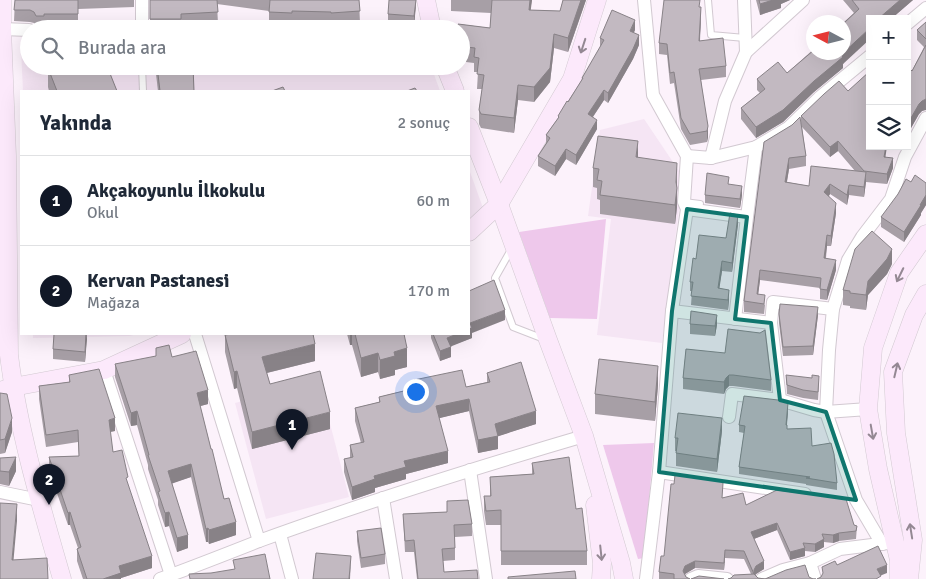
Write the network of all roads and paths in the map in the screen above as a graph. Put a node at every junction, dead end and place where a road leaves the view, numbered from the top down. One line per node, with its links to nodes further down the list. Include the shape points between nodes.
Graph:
1 (2, 0): 13 (street)
2 (142, 0): 10 (street)
3 (426, 0): 11 (street)
4 (597, 0): 27 (street, one-way to 27, via 572,79)
5 (644, 0): 25 (street, via 653,95)
6 (708, 0): 15 (lane, via 711,35)
7 (744, 0): 15 (street)
8 (803, 0): 16 (street)
9 (926, 8): 12 (street)
10 (142, 20)
11 (430, 20)
12 (911, 21)
13 (2, 28): 14 (street); 42 (street, via 7,156)
14 (20, 29)
15 (745, 38): 16 (street)
16 (746, 52): 26 (street, via 725,101)
17 (866, 59): 24 (street, via 788,128)
18 (142, 75): 20 (lane)
19 (449, 75): 21 (street)
20 (143, 90)
21 (455, 90)
22 (926, 118): 35 (street, via 905,157 891,199 848,260)
23 (470, 130): 27 (street)
24 (756, 147): 26 (street); 30 (street)
25 (687, 156): 26 (street); 29 (street)
26 (711, 158)
27 (499, 204): 31 (street); 33 (street)
28 (700, 204): 29 (lane)
29 (685, 205): 30 (street); 36 (street)
30 (747, 217): 37 (street)
31 (470, 231)
32 (926, 234): 46 (street, one-way to 46, via 899,273 873,348)
33 (513, 244): 41 (street); 41 (lane, via 495,278 513,327)
34 (926, 294): 75 (street, one-way to 34, via 913,540 896,433 893,372 914,315)
35 (833, 309): 38 (street, via 774,302); 47 (street)
36 (672, 311): 37 (street); 51 (street)
37 (734, 319): 38 (street)
38 (771, 323): 45 (street)
39 (180, 335): 43 (street)
40 (195, 335): 59 (street)
41 (548, 340): 49 (street)
42 (5, 354): 44 (street)
43 (104, 370): 44 (street); 62 (street)
44 (7, 389): 56 (street)
45 (780, 400): 47 (street); 48 (street, via 732,394)
46 (868, 408): 47 (street); 60 (street, one-way to 60)
47 (826, 412): 57 (street)
48 (729, 417)
49 (584, 436): 50 (street); 67 (street, one-way to 67, via 594,492); 68 (street)
50 (470, 470): 54 (street); 66 (street)
51 (659, 472): 53 (street); 69 (street)
52 (0, 492): 56 (street)
53 (815, 496)
54 (383, 498): 58 (street); 65 (street)
55 (841, 499): 57 (street)
56 (39, 500): 63 (street)
57 (856, 500): 60 (street)
58 (280, 534): 59 (street); 64 (street)
59 (259, 542): 62 (street)
60 (889, 543): 61 (street, via 840,549); 74 (street, via 899,560)
61 (810, 563): 72 (street); 73 (street)
62 (165, 577)
63 (62, 579)
64 (292, 579)
65 (396, 579)
66 (486, 579)
67 (601, 579)
68 (624, 579)
69 (646, 579)
70 (691, 579): 71 (street, via 698,576)
71 (727, 579)
72 (762, 579)
73 (815, 579)
74 (899, 579)
75 (909, 579)

